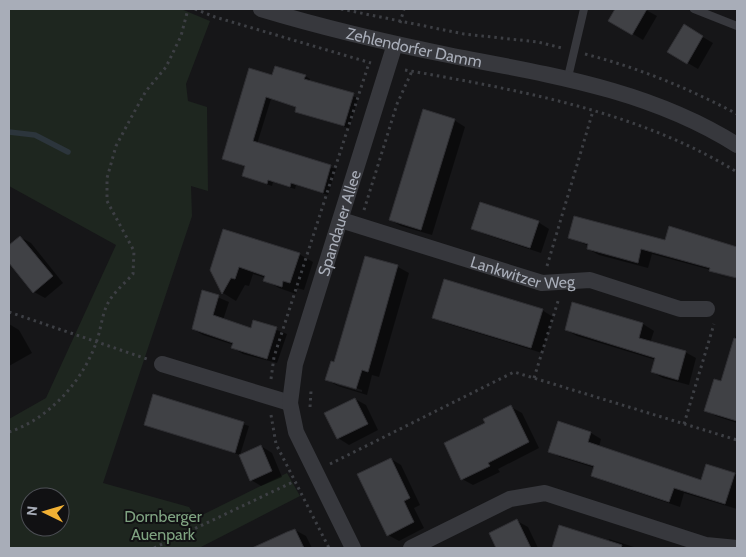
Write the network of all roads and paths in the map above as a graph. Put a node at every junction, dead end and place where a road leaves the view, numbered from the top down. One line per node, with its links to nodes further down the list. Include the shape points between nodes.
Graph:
1 (188, 9): 21 (path, via 181,36 166,67 146,91 116,146 107,178 107,200 134,251 133,274 108,303)
2 (196, 9): 10 (path)
3 (261, 9): 9 (street, Zehlendorfer Damm)
4 (341, 9): 5 (path, via 400,22)
5 (404, 9)
6 (584, 9): 11 (lane)
7 (694, 9): 8 (lane)
8 (737, 26)
9 (395, 44): 11 (street, Zehlendorfer Damm); 15 (street, Spandauer Allee)
10 (369, 63)
11 (568, 77): 13 (street, Zehlendorfer Damm, via 684,116)
12 (593, 111): 14 (path, via 687,144); 16 (path, via 412,71 397,104); 18 (path)
13 (737, 145)
14 (737, 172)
15 (340, 220): 16 (street, Lankwitzer Weg); 25 (street, Spandauer Allee, via 295,364)
16 (358, 226): 18 (street, Lankwitzer Weg)
17 (564, 282): 18 (street, Lankwitzer Weg); 19 (street, Lankwitzer Weg, via 590,280 680,309); 23 (path)
18 (542, 283)
19 (707, 309): 27 (path, via 717,315)
20 (9, 312): 21 (path)
21 (97, 341): 22 (path); 28 (path, via 86,367 63,397)
22 (162, 364): 25 (street)
23 (534, 378): 27 (path); 30 (path, via 514,372 330,464)
24 (311, 386): 26 (path)
25 (290, 403): 33 (street, Spandauer Allee, via 296,432)
26 (312, 415)
27 (684, 424): 29 (path)
28 (9, 432)
29 (737, 440)
30 (326, 456)
31 (154, 548): 32 (path, via 295,481)
32 (329, 548)
33 (353, 548)
34 (411, 548): 35 (street, via 510,499 545,493 706,545)
35 (737, 548)

